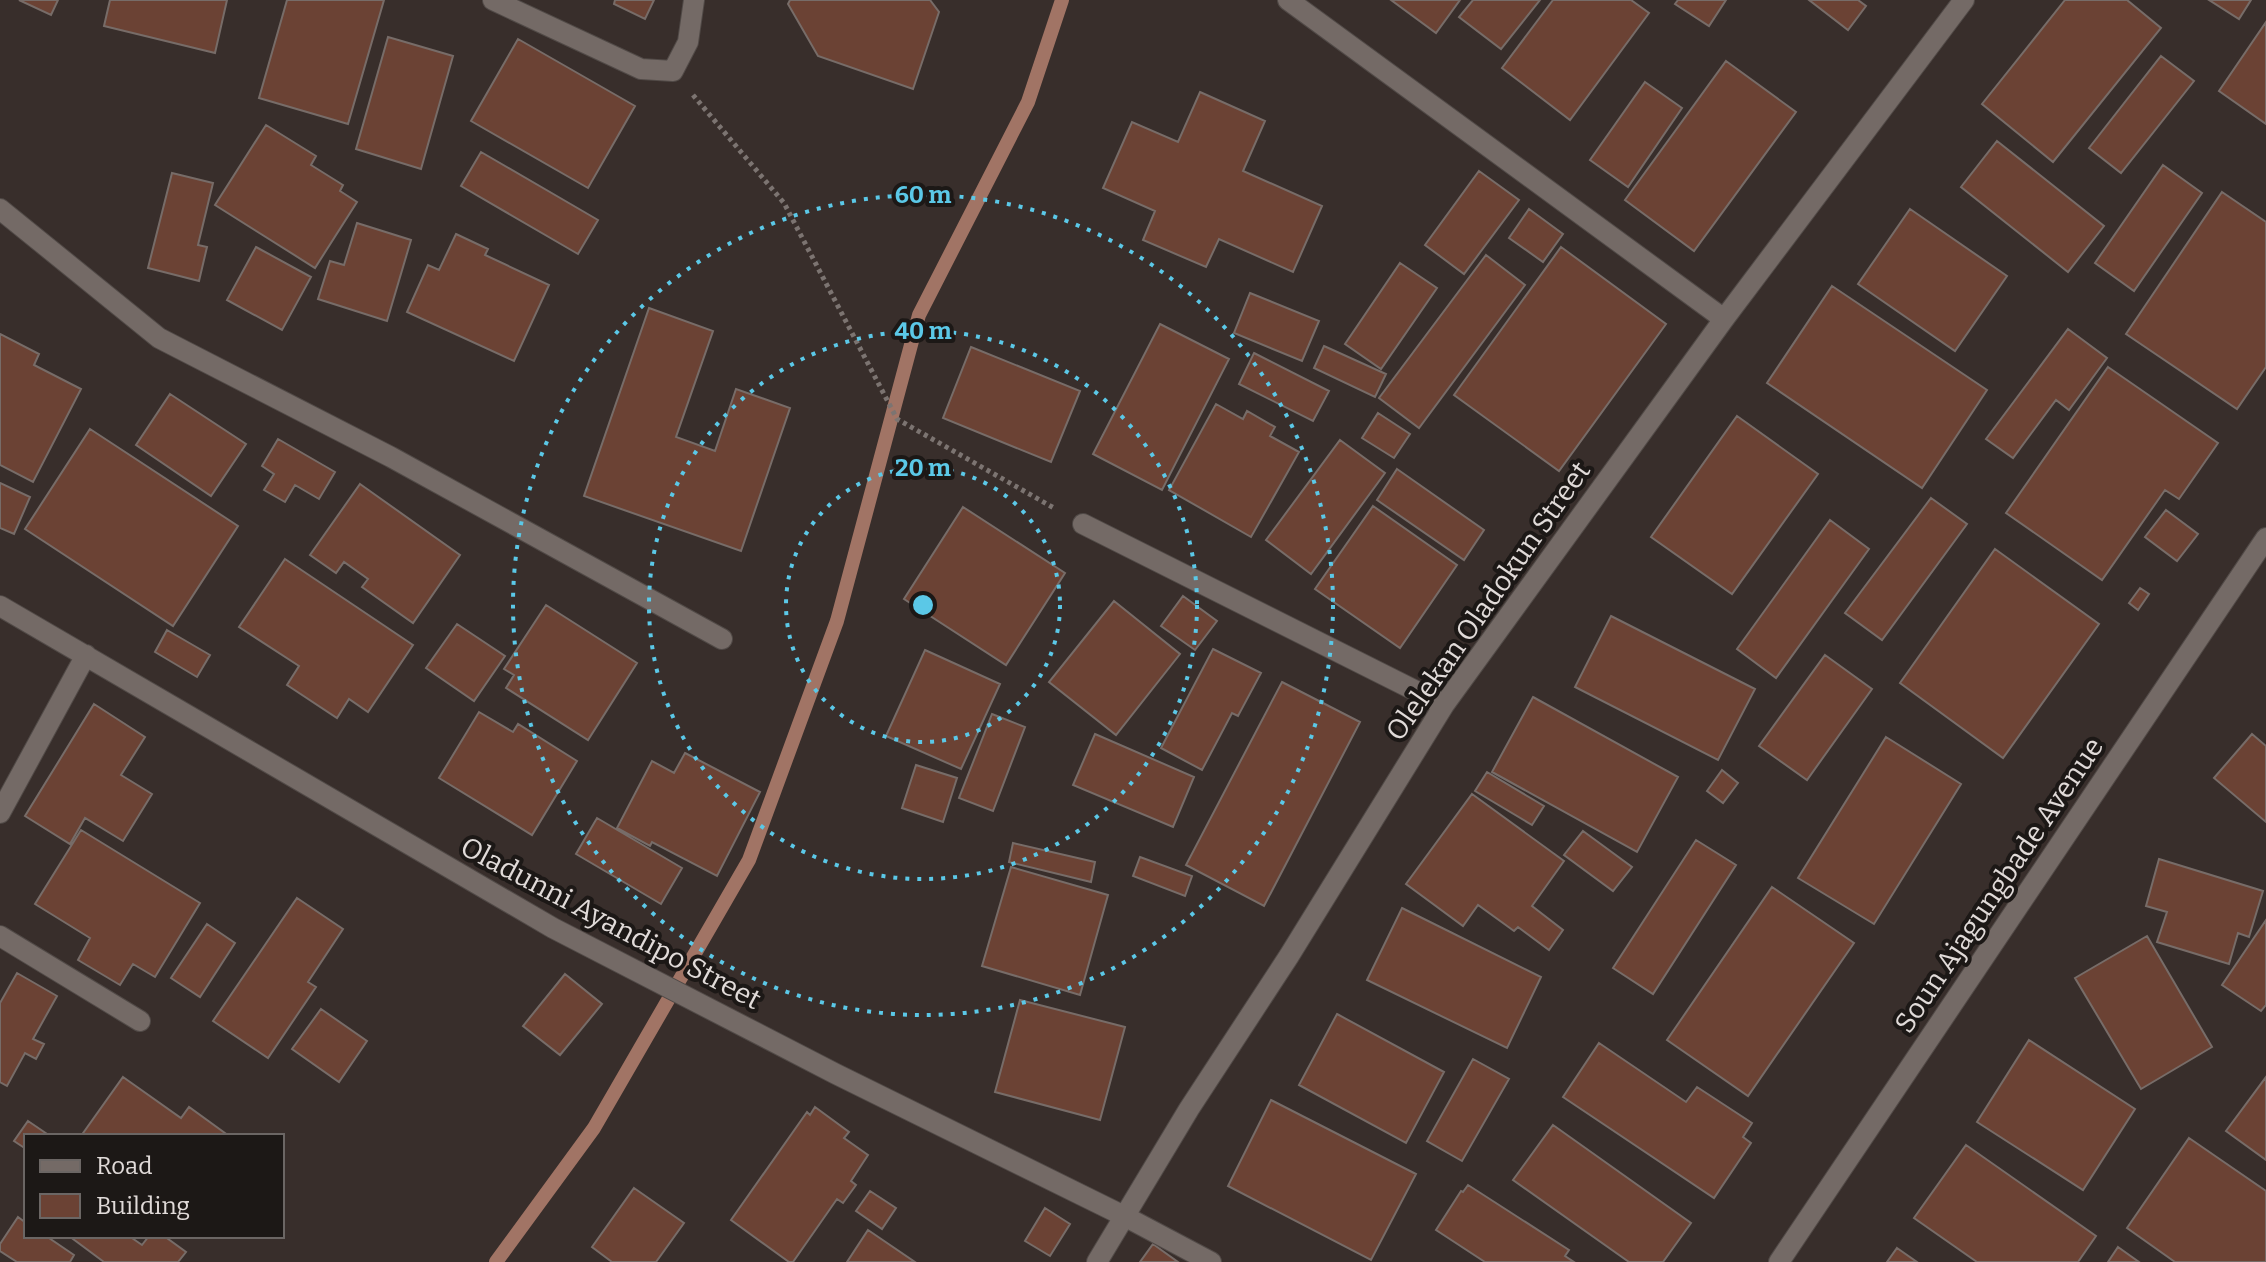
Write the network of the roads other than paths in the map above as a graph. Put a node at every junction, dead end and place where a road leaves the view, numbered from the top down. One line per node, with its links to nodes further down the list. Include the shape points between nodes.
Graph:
1 (493, 0): 2 (street, via 641,69 673,71 688,42)
2 (694, 0)
3 (1288, 0): 6 (street)
4 (1964, 0): 6 (street, Olelekan Oladokun Street)
5 (0, 209): 10 (street, via 159,338 391,457)
6 (1724, 319): 12 (street, Olelekan Oladokun Street)
7 (1083, 524): 12 (street)
8 (2266, 538): 19 (street, Soun Ajagungbade Avenue)
9 (0, 606): 11 (street, Oladunni Ayandipo Street)
10 (722, 639)
11 (86, 655): 13 (street); 16 (street, Oladunni Ayandipo Street, via 553,928)
12 (1444, 705): 16 (street, Olelekan Oladokun Street)
13 (0, 813)
14 (0, 936): 15 (street)
15 (140, 1021)
16 (1126, 1217): 17 (street, Olelekan Oladokun Street); 18 (street, Oladunni Ayandipo Street)
17 (1097, 1262)
18 (1211, 1262)
19 (1779, 1262)

